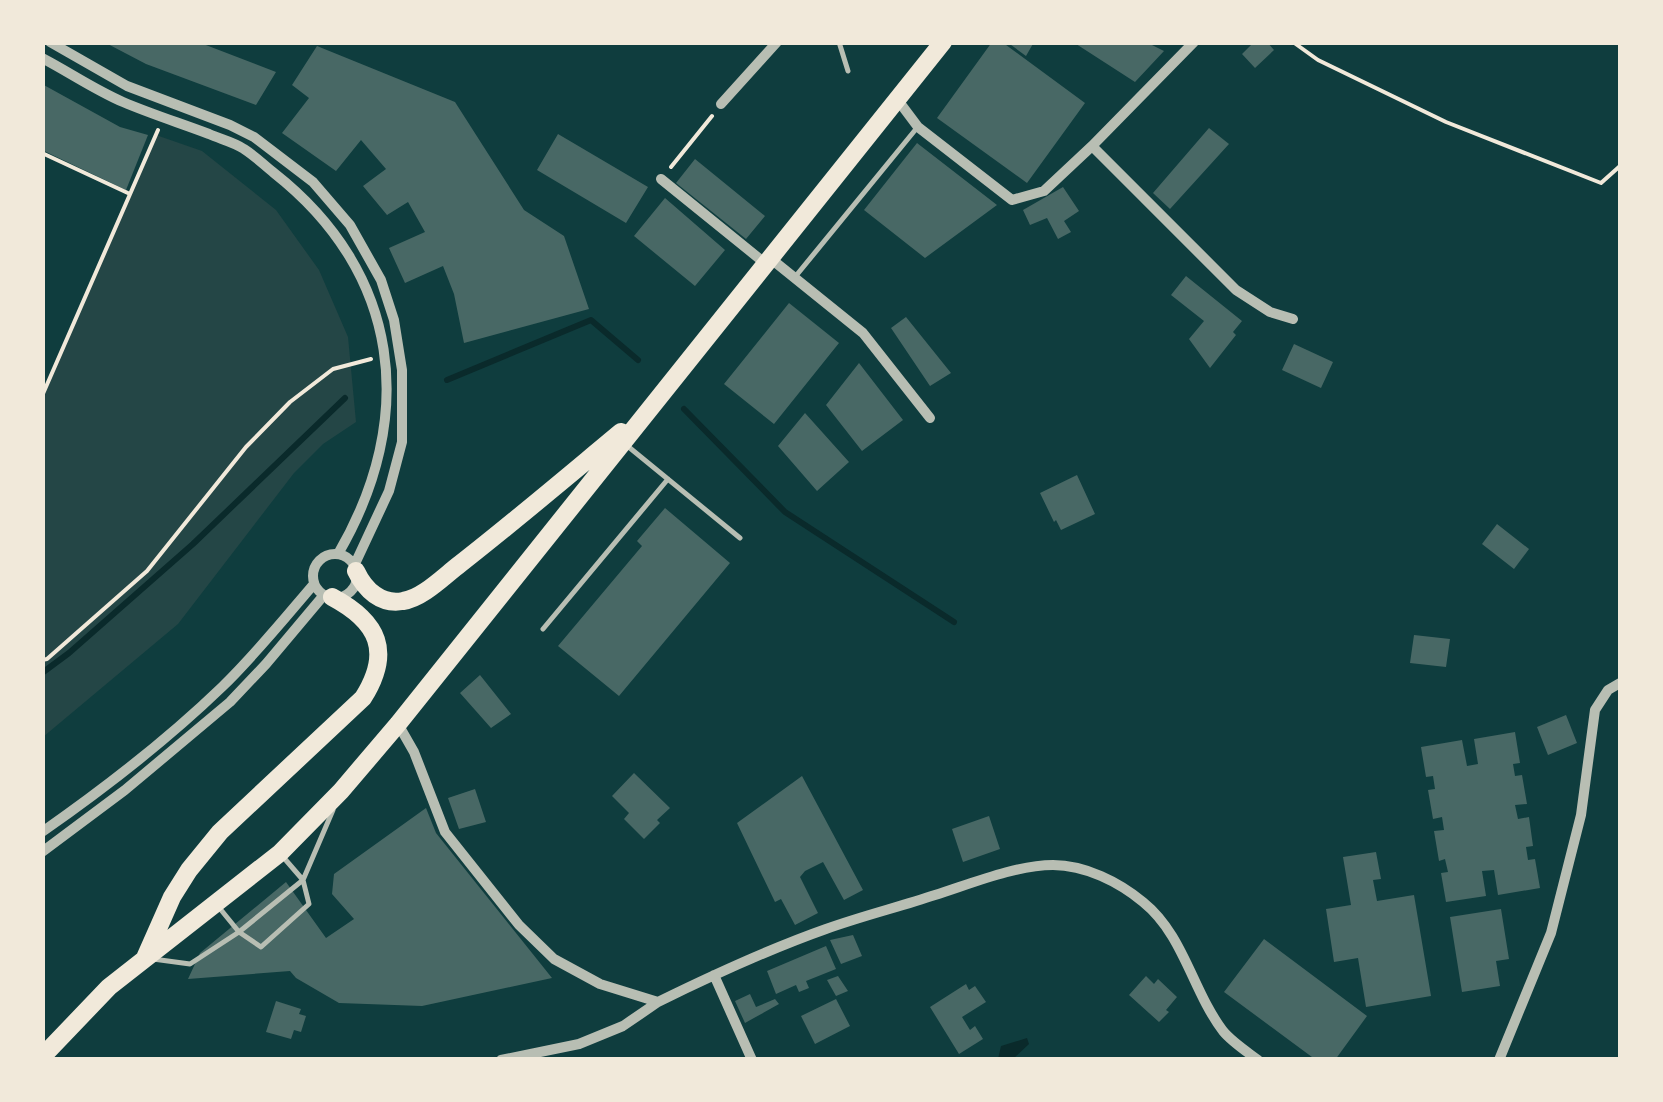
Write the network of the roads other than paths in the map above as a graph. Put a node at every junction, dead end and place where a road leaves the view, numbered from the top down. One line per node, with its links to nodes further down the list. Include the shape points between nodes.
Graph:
1 (50, 42): 22 (street, via 128,86 254,137 313,182 350,225 381,280 402,370 402,442 390,491)
2 (777, 42): 9 (street)
3 (839, 42): 7 (lane)
4 (942, 42): 8 (highway)
5 (1194, 42): 11 (street)
6 (42, 58): 21 (street, via 120,101 242,148 302,195 338,237 368,290 387,376 372,488)
7 (848, 72)
8 (897, 99): 10 (street); 13 (highway)
9 (722, 104)
10 (918, 126): 11 (street, via 1012,200 1044,191); 14 (lane)
11 (1092, 146): 15 (street, via 1236,290)
12 (661, 179): 13 (street)
13 (768, 261): 14 (street); 16 (highway)
14 (795, 277): 17 (street, via 863,333)
15 (1293, 319)
16 (652, 406): 18 (highway); 22 (highway, via 519,518 406,601 386,602)
17 (930, 418)
18 (623, 442): 19 (lane); 27 (highway)
19 (668, 479): 20 (lane); 25 (lane)
20 (740, 538)
21 (338, 554): 22 (street); 23 (street, via 319,560)
22 (355, 569): 24 (street, via 350,591)
23 (314, 584): 24 (street); 29 (street, via 221,688)
24 (328, 596): 30 (street, via 230,702); 35 (highway, via 354,609 371,628 379,660 372,685 220,832 172,896)
25 (543, 628)
26 (1620, 682): 42 (street, via 1595,710 1581,814 1551,934)
27 (398, 724): 28 (highway); 37 (street, via 445,832 519,925 554,959 600,984)
28 (341, 791): 31 (highway); 32 (lane)
29 (42, 832)
30 (42, 852)
31 (280, 852): 32 (lane); 33 (highway)
32 (303, 880): 34 (lane); 34 (lane, via 309,904 261,947)
33 (216, 903): 34 (lane); 35 (highway)
34 (239, 932): 35 (lane, via 190,964)
35 (145, 958): 38 (highway)
36 (714, 975): 37 (street); 40 (street); 41 (street, via 826,928 980,881 1051,864 1072,867 1119,885 1166,924 1206,1005 1226,1034)
37 (658, 1002): 39 (street, via 580,1044)
38 (42, 1056)
39 (500, 1060)
40 (752, 1060)
41 (1258, 1060)
42 (1499, 1060)

